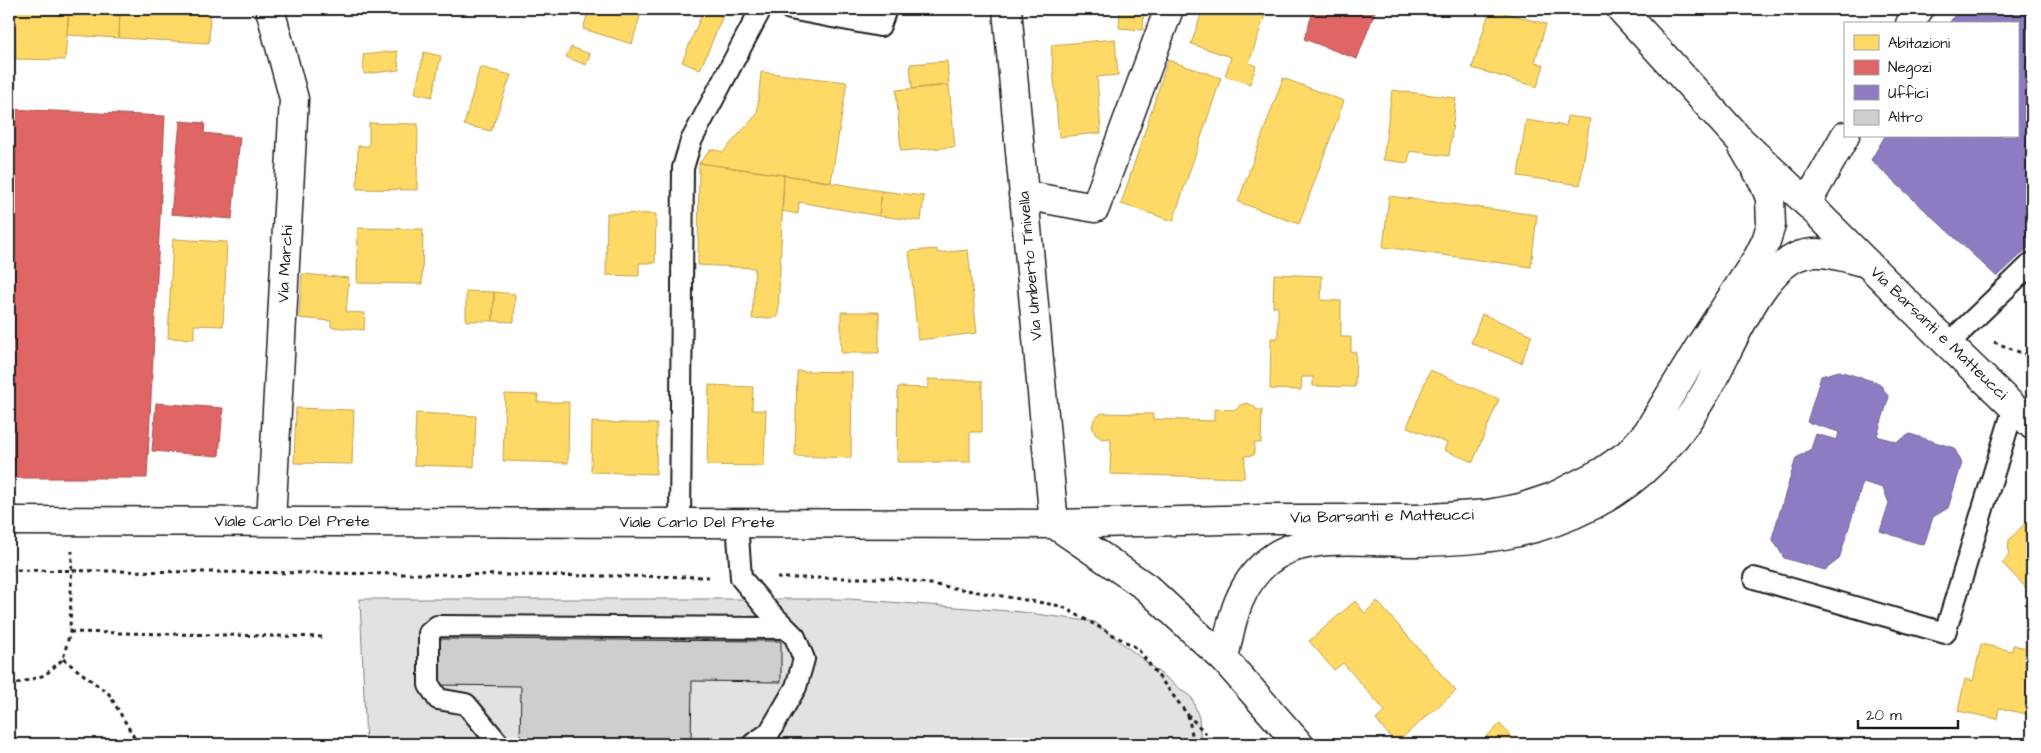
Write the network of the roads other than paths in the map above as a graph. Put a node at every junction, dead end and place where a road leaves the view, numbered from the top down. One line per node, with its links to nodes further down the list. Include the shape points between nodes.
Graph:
1 (270, 9): 19 (street, Via Marchi, via 294,99)
2 (761, 9): 20 (lane, via 691,141 683,168)
3 (790, 9): 4 (lane, via 880,26)
4 (886, 9)
5 (1007, 9): 12 (street, Via Umberto Tinivella)
6 (1169, 9): 12 (street, via 1095,208)
7 (1621, 9): 10 (street, Via Barsanti e Matteucci)
8 (1919, 9): 9 (street)
9 (1911, 22)
10 (1737, 138): 13 (street, Via Barsanti e Matteucci); 22 (street, Via Barsanti e Matteucci, via 1770,198 1771,224 1766,241 1647,433 1628,454 1602,472 1553,497 1488,514)
11 (1844, 138): 13 (street)
12 (1023, 195): 22 (street, Via Umberto Tinivella)
13 (1807, 203): 14 (street, Via Barsanti e Matteucci)
14 (1867, 263): 16 (street, Via Barsanti e Matteucci); 25 (street, Via Barsanti e Matteucci, via 1830,254 1808,254 1796,257 1777,271 1754,302 1706,392 1668,448 1637,478 1604,499 1558,521 1489,539 1325,541 1290,548 1264,565 1239,597)
15 (2032, 263): 16 (lane)
16 (1948, 344): 17 (street, Via Barsanti e Matteucci)
17 (2023, 416): 23 (lane, via 1945,633)
18 (9, 521): 19 (street, Viale Carlo Del Prete)
19 (271, 522): 20 (street, Viale Carlo Del Prete)
20 (680, 522): 21 (street, Viale Carlo Del Prete)
21 (737, 522): 22 (street, Viale Carlo Del Prete); 24 (lane, via 741,578)
22 (1054, 524): 25 (street, via 1146,587)
23 (1754, 578)
24 (786, 628): 26 (lane, via 436,626 429,632 428,685 438,699 466,704); 27 (lane, via 795,637 804,660 796,688 768,733)
25 (1224, 659): 28 (street)
26 (499, 744)
27 (753, 744)
28 (1299, 744)

